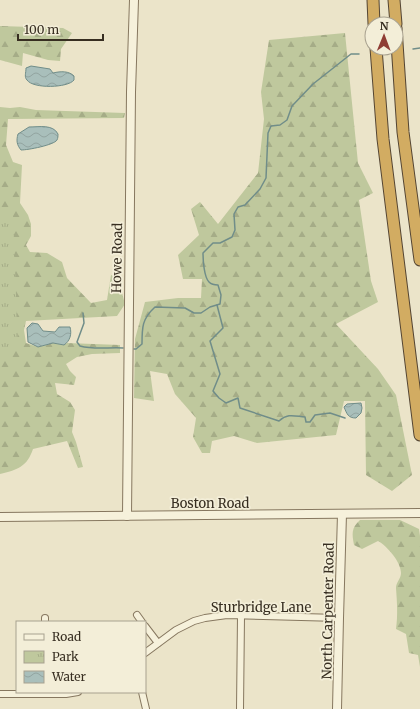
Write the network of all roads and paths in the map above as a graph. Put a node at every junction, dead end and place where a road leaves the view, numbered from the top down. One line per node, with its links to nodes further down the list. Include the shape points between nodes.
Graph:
1 (134, 0): 12 (street, Howe Road)
2 (373, 0): 4 (highway)
3 (394, 0): 5 (highway)
4 (374, 16)
5 (395, 16)
6 (377, 56): 9 (highway, via 383,139)
7 (398, 56): 8 (highway, via 403,132)
8 (420, 260)
9 (420, 435)
10 (420, 513): 11 (street, Boston Road)
11 (342, 514): 12 (street, Boston Road); 16 (street, North Carpenter Road)
12 (127, 516): 13 (street, Boston Road)
13 (0, 517)
14 (137, 615): 17 (street)
15 (241, 616): 16 (street, Sturbridge Lane); 19 (street, Sturbridge Lane, via 216,616 194,621); 26 (street)
16 (338, 618): 27 (street, North Carpenter Road)
17 (141, 621)
18 (146, 627): 19 (street)
19 (158, 643): 20 (street, Sturbridge Lane)
20 (146, 652)
21 (44, 693): 22 (street); 24 (street)
22 (72, 693)
23 (142, 693): 25 (street)
24 (0, 694)
25 (146, 709)
26 (240, 709)
27 (338, 709)

